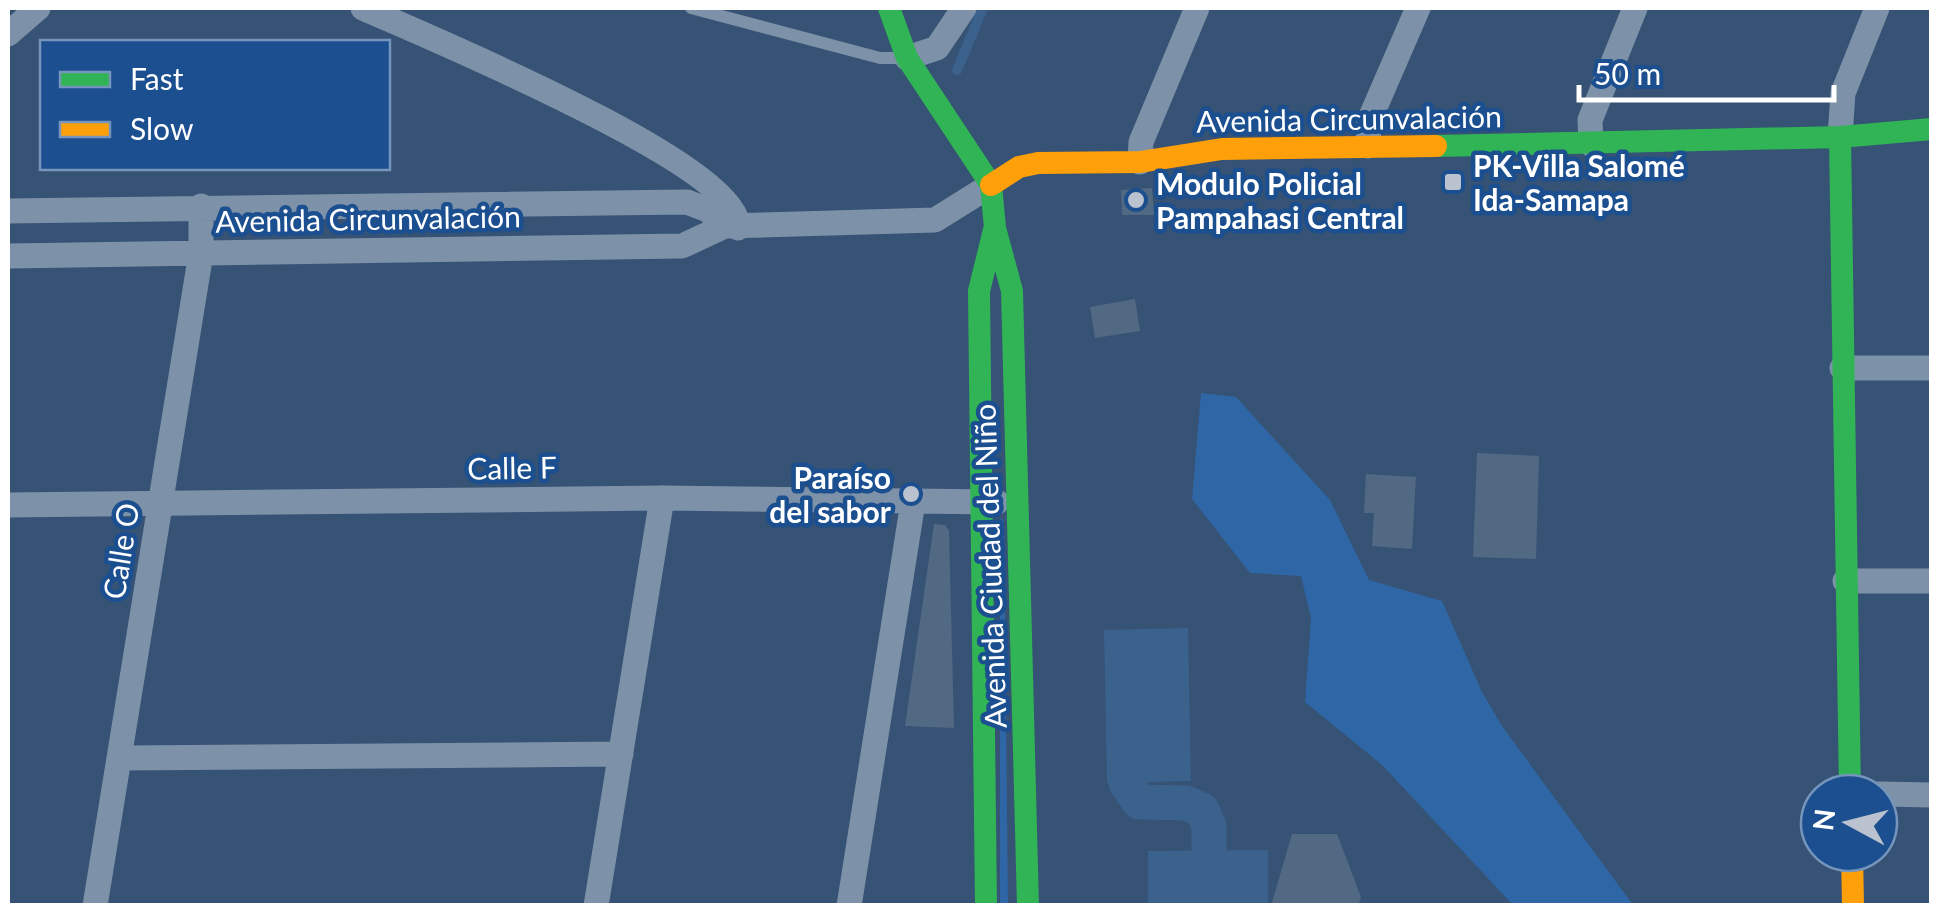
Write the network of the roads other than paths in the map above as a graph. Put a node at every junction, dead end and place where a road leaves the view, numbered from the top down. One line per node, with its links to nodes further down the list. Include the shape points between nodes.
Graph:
1 (38, 8): 10 (street)
2 (363, 8): 20 (street, via 642,141 722,195 739,217)
3 (692, 8): 11 (lane, via 880,58)
4 (889, 8): 11 (main road, Avenida Ciudad del Niño)
5 (964, 8): 11 (street, via 937,48)
6 (1197, 8): 16 (street, via 1141,142)
7 (1418, 8): 15 (street, via 1369,121)
8 (1635, 8): 14 (street, via 1590,120)
9 (1877, 8): 13 (street, via 1843,93)
10 (8, 34)
11 (906, 58): 17 (main road, Avenida Ciudad del Niño)
12 (1932, 129): 13 (main road, Avenida Circunvalación)
13 (1840, 136): 14 (main road, Avenida Circunvalación); 24 (main road)
14 (1591, 144): 15 (main road, Avenida Circunvalación)
15 (1368, 146): 16 (main road, Avenida Circunvalación, via 1222,149)
16 (1140, 162): 17 (main road, Avenida Circunvalación, via 1038,163)
17 (990, 185): 20 (street, Avenida Circunvalación, via 935,220); 21 (main road, Avenida Ciudad del Niño)
18 (201, 206): 19 (street, Avenida Circunvalación); 20 (street, Avenida Circunvalación, via 687,202); 22 (street, Calle O)
19 (8, 211)
20 (732, 227): 22 (street, Avenida Circunvalación, via 682,246)
21 (995, 228): 27 (main road, Avenida Ciudad del Niño, via 1012,291); 29 (main road, Avenida Ciudad del Niño, via 979,290)
22 (200, 253): 23 (street, Avenida Circunvalación); 31 (street, Calle O)
23 (8, 256)
24 (1842, 368): 25 (street); 32 (main road)
25 (1932, 368)
26 (662, 498): 28 (street, Calle F); 31 (street, Calle F); 34 (street)
27 (1017, 501): 29 (street, Calle F); 44 (main road, Avenida Ciudad del Niño)
28 (913, 502): 29 (street, Calle F); 42 (street)
29 (983, 502): 43 (main road, Avenida Ciudad del Niño)
30 (8, 505): 31 (street, Calle F)
31 (160, 505): 35 (street, Calle O)
32 (1845, 581): 33 (street); 36 (main road)
33 (1932, 581)
34 (621, 754): 35 (street); 41 (street)
35 (122, 758): 40 (street, Calle O)
36 (1850, 773)
37 (1899, 794): 38 (street)
38 (1932, 795)
39 (1852, 873): 45 (main road)
40 (95, 906)
41 (596, 906)
42 (848, 906)
43 (986, 906)
44 (1028, 906)
45 (1853, 906)

